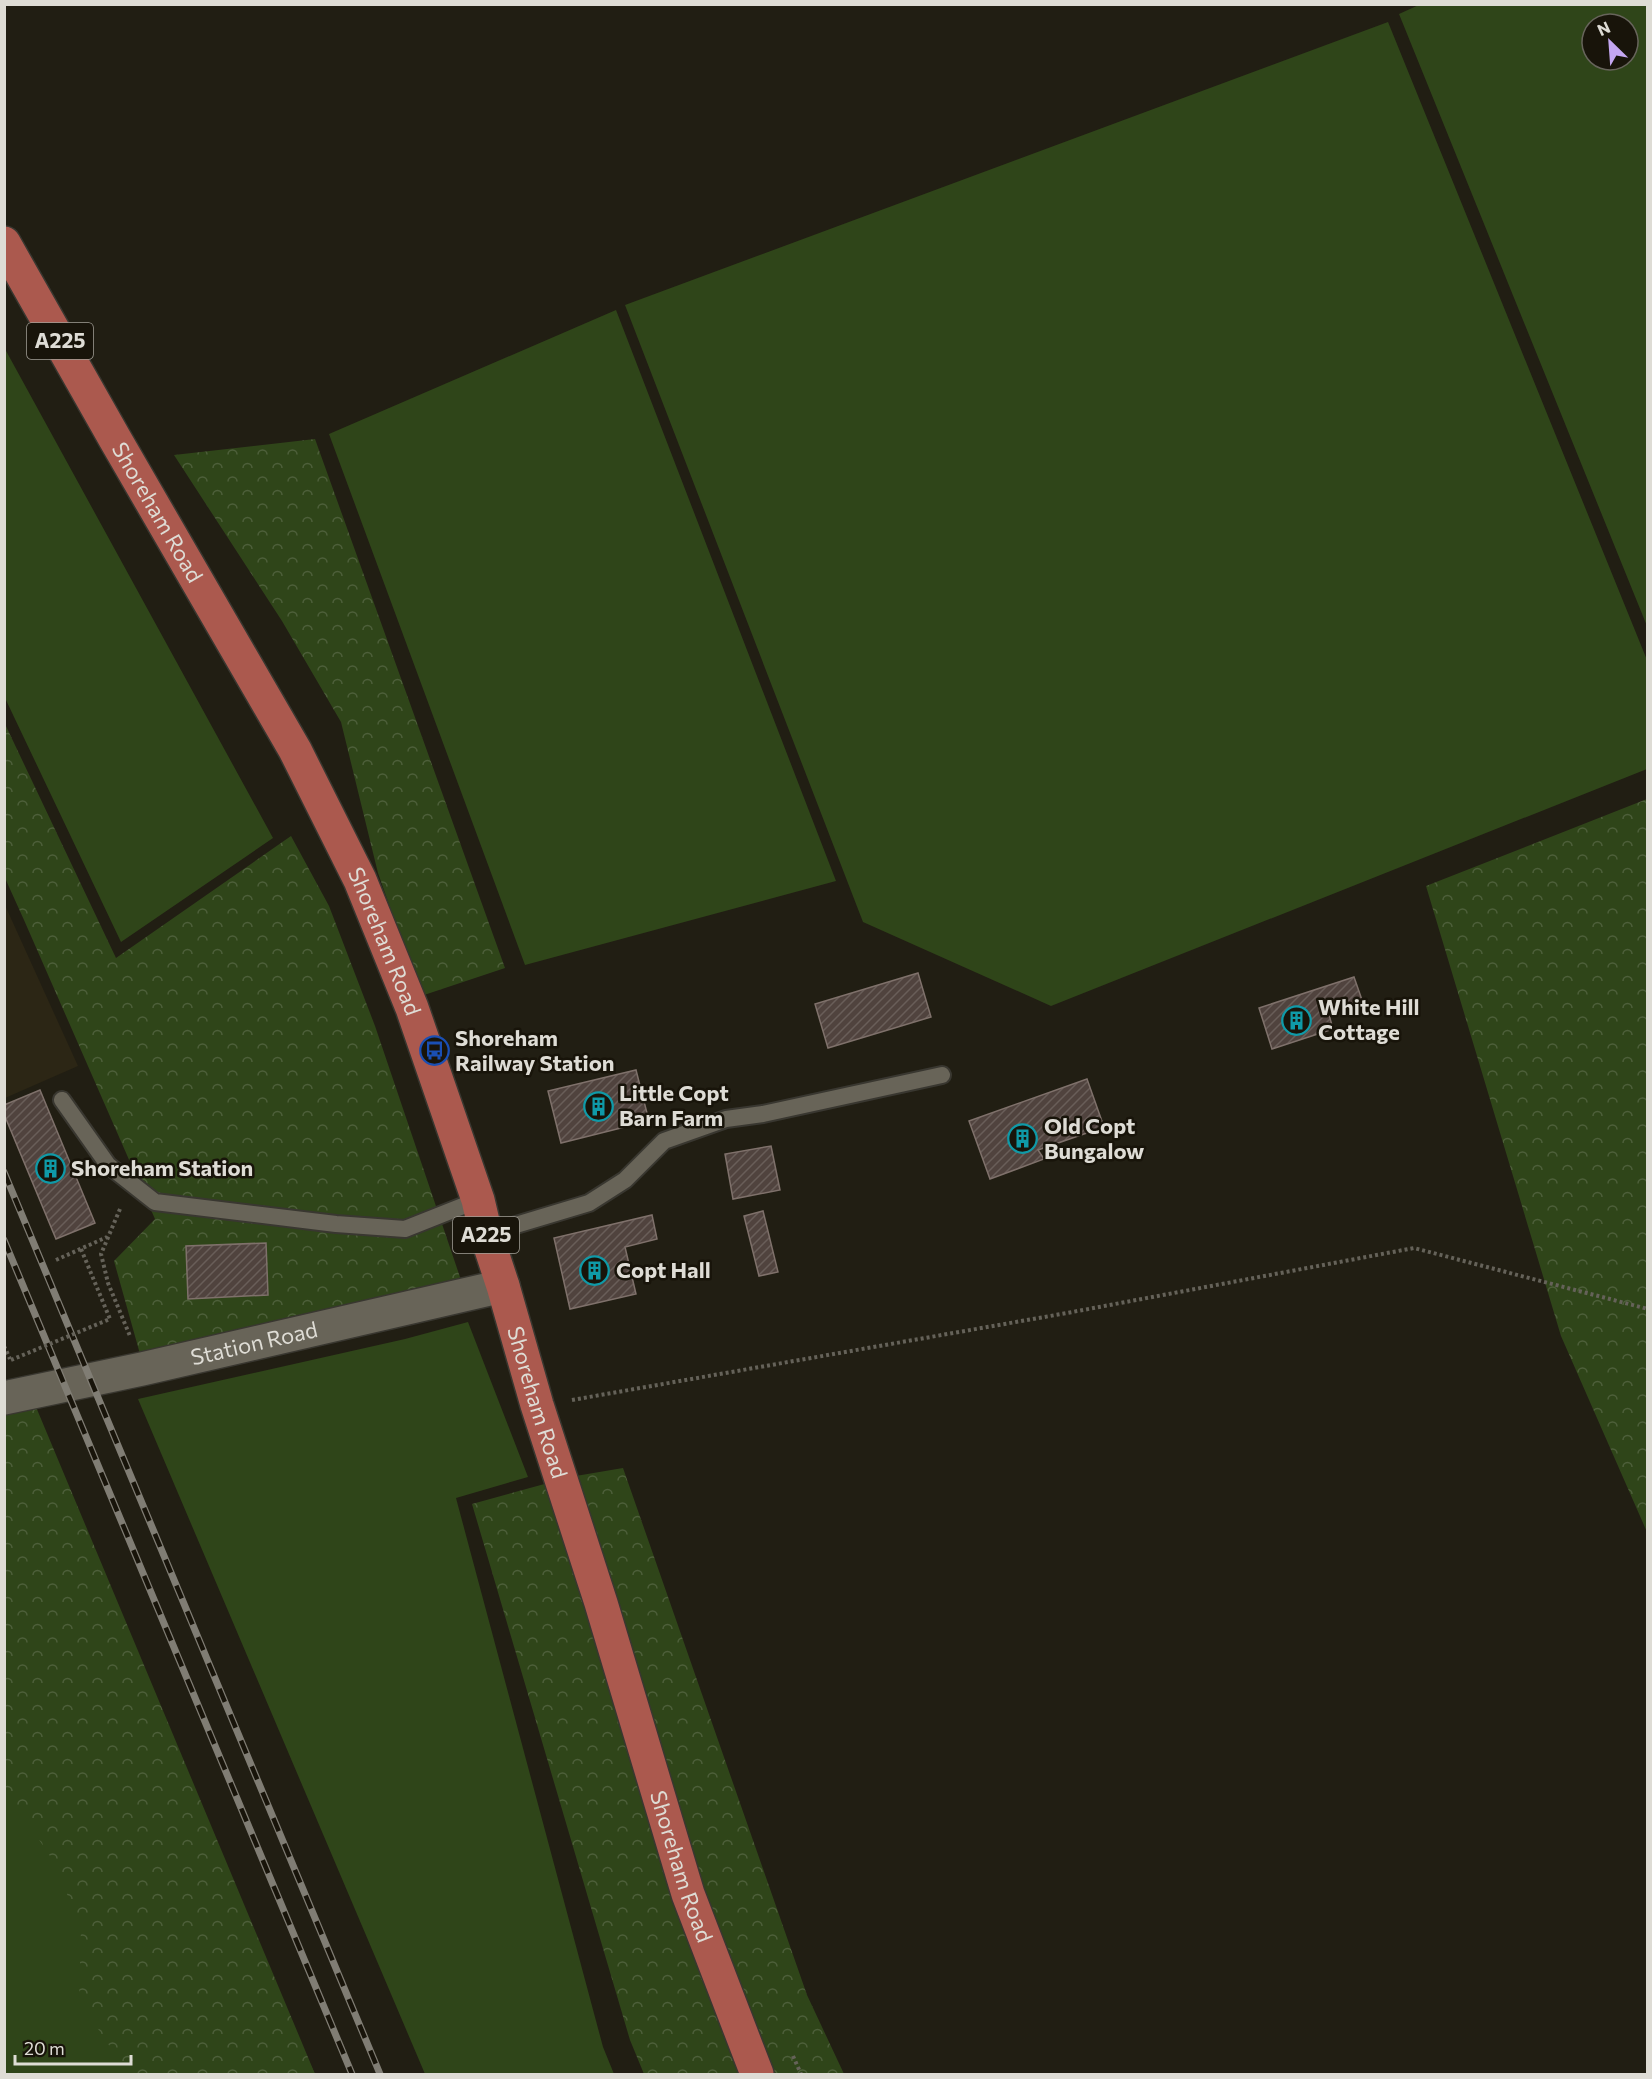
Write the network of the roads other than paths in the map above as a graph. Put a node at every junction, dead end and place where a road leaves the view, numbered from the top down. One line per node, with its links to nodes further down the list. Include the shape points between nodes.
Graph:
1 (4, 243): 4 (main road, Shoreham Road / A225, via 295,750 360,880 412,1008)
2 (942, 1075): 5 (lane, via 726,1119 664,1141 625,1180 589,1203)
3 (62, 1100): 4 (lane, via 108,1165 155,1202 405,1229)
4 (478, 1200): 5 (main road, Shoreham Road / A225)
5 (486, 1234): 6 (main road, Shoreham Road / A225)
6 (503, 1286): 7 (street, Station Road); 8 (main road, Shoreham Road / A225, via 688,1894)
7 (4, 1398)
8 (757, 2074)

